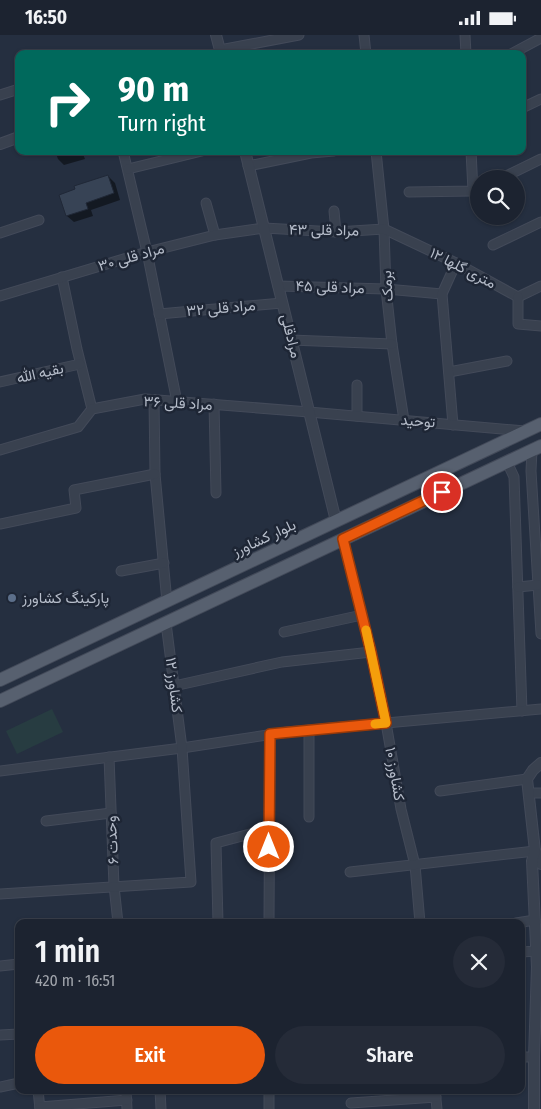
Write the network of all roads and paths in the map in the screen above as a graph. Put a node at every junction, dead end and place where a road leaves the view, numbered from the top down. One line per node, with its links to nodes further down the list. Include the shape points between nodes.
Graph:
1 (216, 35): 6 (street)
2 (299, 35): 7 (street)
3 (364, 35): 8 (street)
4 (465, 35): 9 (street)
5 (541, 38): 10 (street)
6 (220, 50)
7 (229, 50)
8 (366, 50)
9 (466, 50)
10 (518, 50)
11 (15, 90): 12 (street)
12 (0, 95)
13 (541, 99): 14 (street)
14 (526, 106)
15 (15, 138): 16 (street)
16 (0, 144)
17 (125, 155): 25 (street)
18 (186, 155): 25 (street)
19 (246, 155): 24 (street, مرادقلی)
20 (300, 155): 24 (street)
21 (376, 155): 35 (street, برمک)
22 (472, 155): 26 (street)
23 (541, 159): 27 (street)
24 (248, 165): 34 (street, مرادقلی)
25 (128, 169): 40 (street)
26 (473, 170)
27 (518, 170)
28 (470, 190): 29 (street)
29 (409, 192)
30 (206, 203): 38 (street)
31 (334, 211): 37 (street)
32 (39, 220): 36 (street)
33 (541, 222): 39 (street)
34 (264, 228): 37 (street, مراد قلی ۴۳); 38 (street, مراد قلی ۳۰); 43 (street, مرادقلی)
35 (384, 229): 37 (street, مراد قلی ۴۳); 41 (street, ۱۲ متری گلها); 45 (street, برمک)
36 (0, 233)
37 (336, 233)
38 (215, 235): 40 (street, مراد قلی ۳۰)
39 (493, 245)
40 (146, 252): 42 (street, مراد قلی ۳۰); 50 (street)
41 (456, 263): 46 (street); 48 (street, ۱۲ متری گلها)
42 (62, 277): 47 (street, مراد قلی ۳۰); 55 (street)
43 (278, 286): 45 (street, مراد قلی ۴۵); 49 (street, مرادقلی)
44 (541, 286): 48 (street)
45 (386, 289): 46 (street, مراد قلی ۴۵); 53 (street, برمک)
46 (442, 294): 56 (street)
47 (0, 296)
48 (518, 297): 51 (street, via 518,324)
49 (282, 303): 50 (street, مراد قلی ۳۲); 52 (street, مرادقلی)
50 (159, 314): 60 (street)
51 (541, 326)
52 (292, 340): 53 (street); 63 (street, مرادقلی)
53 (392, 344): 65 (street, برمک)
54 (507, 361): 56 (street)
55 (80, 363): 57 (street, بقیه الله); 62 (street)
56 (449, 372): 67 (street)
57 (0, 382)
58 (356, 385): 64 (street)
59 (154, 400): 60 (street, مراد قلی ۳۶); 62 (street, مراد قلی ۳۶); 72 (street)
60 (177, 402): 61 (street, مراد قلی ۳۶)
61 (214, 405): 63 (street, مراد قلی ۳۶); 75 (street)
62 (92, 409): 70 (street, via 78,427)
63 (309, 412): 64 (street, توحید); 76 (street, مرادقلی)
64 (357, 416): 65 (street, توحید)
65 (404, 420): 67 (street, توحید)
66 (541, 424): 68 (main road, بلوار کشاورز)
67 (453, 425): 68 (street, توحید)
68 (526, 431): 76 (main road, بلوار کشاورز)
69 (536, 448): 71 (main road); 73 (street)
70 (0, 450)
71 (507, 462): 74 (street); 78 (main road)
72 (155, 474): 77 (street, via 74,490 76,508); 79 (street)
73 (531, 479): 74 (street); 83 (street)
74 (514, 483): 84 (street)
75 (216, 493)
76 (336, 521): 80 (main road, بلوار کشاورز)
77 (0, 524)
78 (343, 539): 82 (main road); 86 (street, کشاورز ۱۰)
79 (164, 563): 81 (street); 85 (street)
80 (249, 563): 82 (main road); 85 (main road, بلوار کشاورز)
81 (121, 571)
82 (257, 579): 87 (main road)
83 (538, 585): 84 (street); 89 (street)
84 (518, 587): 95 (street)
85 (167, 601): 91 (main road, بلوار کشاورز)
86 (362, 615): 88 (street); 90 (street, کشاورز ۱۰)
87 (166, 623): 92 (street, کشاورز ۱۲); 93 (main road)
88 (284, 632)
89 (541, 634)
90 (371, 652): 92 (street, via 282,662); 96 (street, کشاورز ۱۰)
91 (0, 680)
92 (174, 686): 99 (street, کشاورز ۱۲)
93 (0, 701)
94 (541, 709): 95 (street)
95 (522, 711): 96 (street)
96 (386, 723): 97 (street); 113 (street, کشاورز ۱۰)
97 (309, 730): 98 (street); 108 (street)
98 (270, 734): 99 (street); 110 (street)
99 (182, 748): 100 (street); 115 (street, کشاورز ۱۲, via 191,882)
100 (109, 757): 102 (street); 107 (street, وحدت ۶)
101 (541, 763): 103 (street)
102 (0, 771)
103 (527, 779): 104 (street); 105 (street)
104 (440, 791)
105 (529, 793): 106 (street); 111 (street)
106 (541, 793)
107 (111, 813): 109 (street); 115 (street, وحدت ۶)
108 (309, 817)
109 (46, 821)
110 (269, 829): 119 (street, via 216,843); 120 (street)
111 (536, 845): 112 (street); 113 (street); 117 (street, via 532,861)
112 (541, 864)
113 (414, 865): 114 (street); 121 (street, کشاورز ۱۰)
114 (350, 872)
115 (114, 886): 116 (street); 118 (street, وحدت ۶)
116 (0, 894)
117 (537, 899): 122 (street)
118 (118, 919)
119 (218, 919)
120 (269, 919)
121 (420, 919)
122 (535, 920): 123 (street); 124 (street)
123 (525, 922)
124 (537, 951): 125 (street); 131 (street)
125 (525, 952)
126 (15, 964): 127 (street)
127 (0, 966)
128 (15, 1034): 129 (street)
129 (0, 1035)
130 (525, 1057): 131 (street)
131 (534, 1057): 144 (street)
132 (15, 1084): 133 (street)
133 (0, 1087)
134 (38, 1094): 140 (street)
135 (160, 1094): 141 (street)
136 (269, 1094): 142 (street)
137 (435, 1094): 138 (street); 143 (street)
138 (351, 1103)
139 (127, 1105): 140 (street)
140 (40, 1108)
141 (161, 1109)
142 (269, 1109)
143 (437, 1109)
144 (534, 1109)

